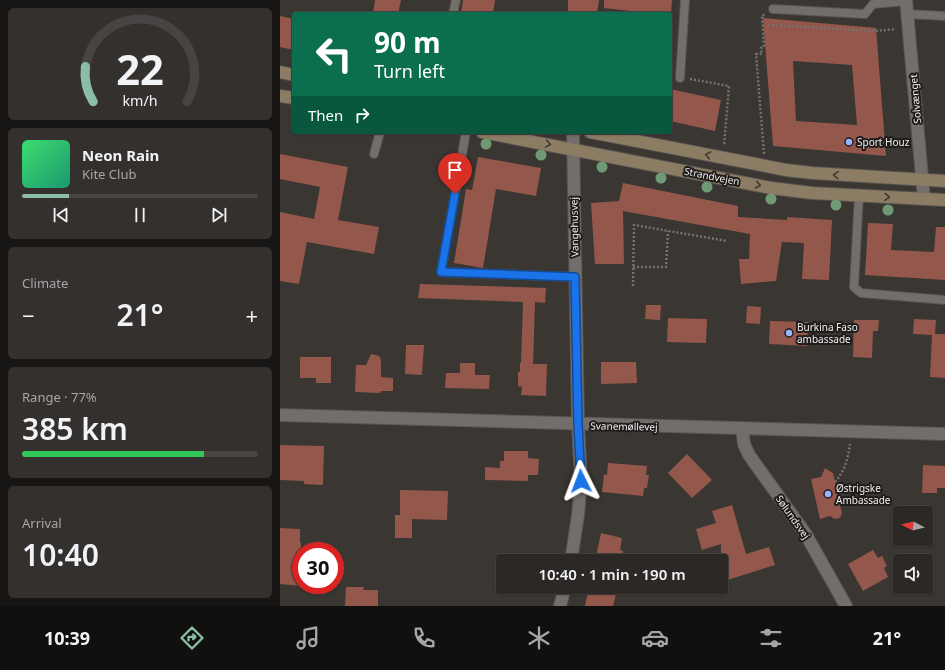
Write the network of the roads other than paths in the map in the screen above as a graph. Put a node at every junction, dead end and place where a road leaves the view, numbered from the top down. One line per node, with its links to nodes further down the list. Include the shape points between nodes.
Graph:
1 (456, 0): 5 (lane)
2 (686, 0): 10 (lane)
3 (906, 1): 4 (lane, via 873,4 865,14); 6 (street, Solvænget)
4 (773, 9)
5 (453, 12)
6 (907, 14): 7 (lane); 21 (street, Solvænget)
7 (945, 16)
8 (280, 72): 9 (street)
9 (292, 75)
10 (680, 78)
11 (280, 96): 12 (street)
12 (292, 98)
13 (379, 134): 20 (lane)
14 (466, 134): 26 (lane, via 441,272)
15 (506, 134): 18 (street, Strandvejen)
16 (573, 134): 19 (street, Vangehusvej)
17 (600, 134): 21 (street, Strandvejen, one-way to 17, via 812,173)
18 (529, 136): 19 (street, Strandvejen, one-way to 19)
19 (573, 149): 23 (street, Strandvejen, one-way to 23, via 771,188); 26 (street, Vangehusvej)
20 (374, 154)
21 (923, 180): 22 (street, Strandvejen); 24 (street, Solvænget)
22 (945, 181)
23 (859, 195): 24 (street, Strandvejen, one-way to 24); 27 (lane, via 854,287 861,293)
24 (924, 199): 25 (street, Strandvejen)
25 (945, 200)
26 (575, 277): 29 (street, Vangehusvej)
27 (945, 300)
28 (280, 415): 29 (street, Svanemøllevej)
29 (578, 424): 30 (street, Svanemøllevej); 32 (street, Vangehusvej, via 581,481)
30 (742, 428): 31 (street, Svanemøllevej); 35 (street, Sølundsvej, via 744,444 749,455 805,533)
31 (945, 434)
32 (572, 554)
33 (563, 594): 34 (street)
34 (560, 606)
35 (846, 606)

